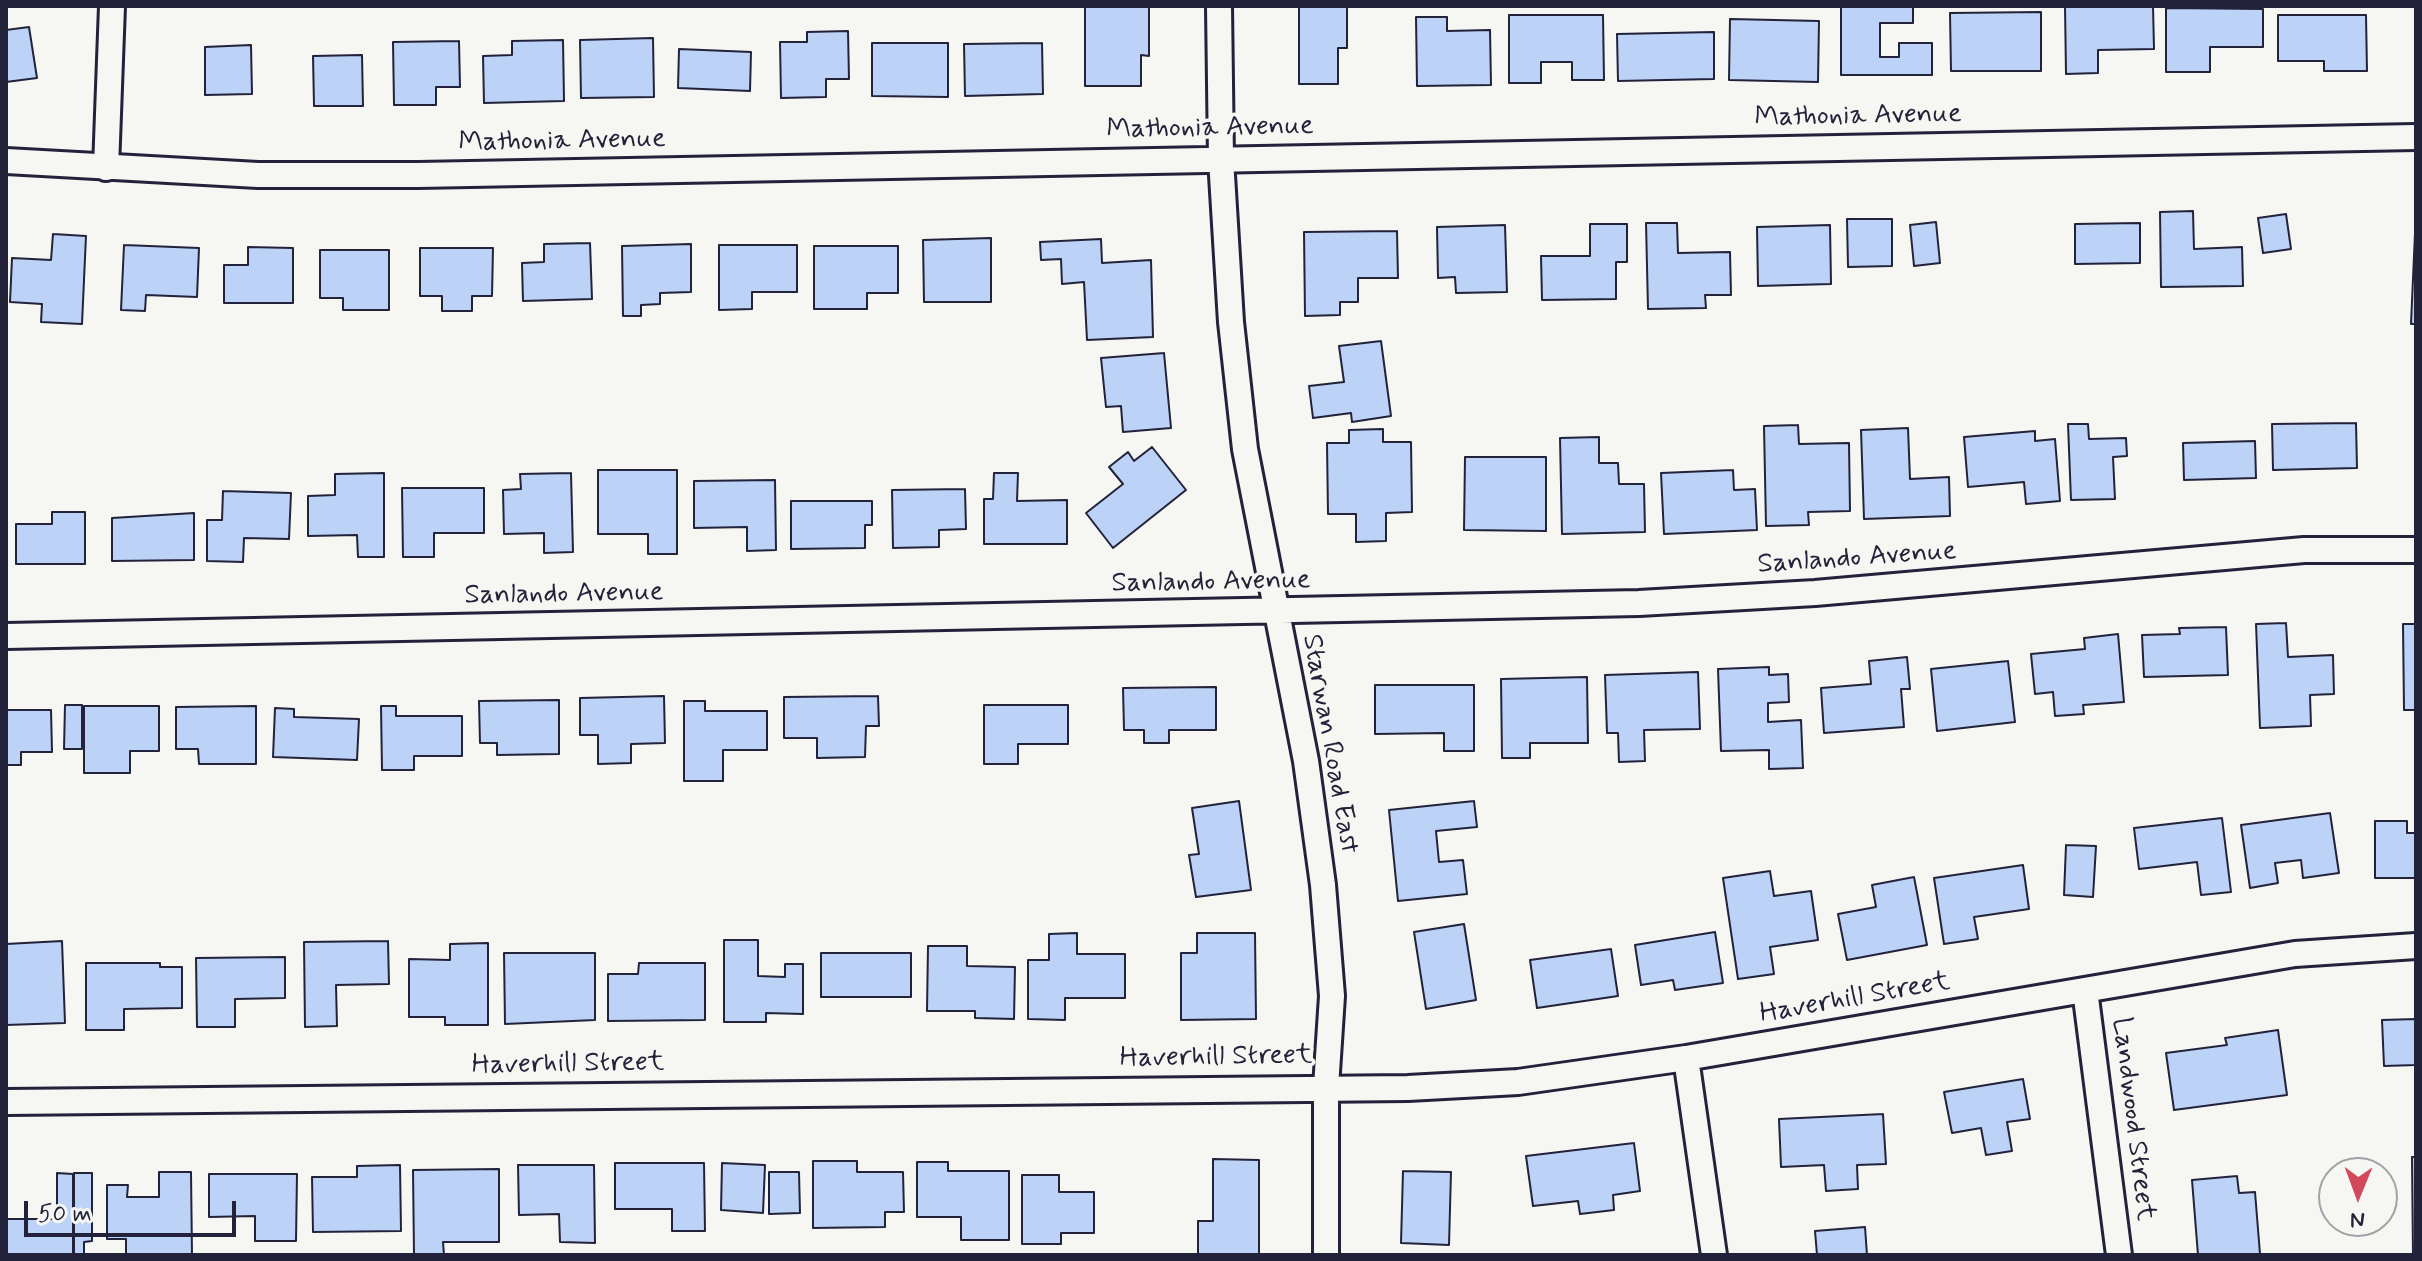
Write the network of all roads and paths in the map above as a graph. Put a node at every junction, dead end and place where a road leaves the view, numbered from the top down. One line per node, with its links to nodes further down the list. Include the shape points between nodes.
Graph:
1 (112, 6): 6 (street)
2 (1219, 6): 4 (street, Starwan Road East)
3 (2416, 137): 4 (street, Mathonia Avenue)
4 (1221, 159): 6 (street, Mathonia Avenue, via 418,175); 8 (street, Starwan Road East, via 1245,449)
5 (6, 161): 6 (street, Mathonia Avenue)
6 (106, 168)
7 (2416, 550): 8 (street, Sanlando Avenue, via 2288,551 1655,603)
8 (1276, 612): 9 (street, Sanlando Avenue); 13 (street, Starwan Road East, via 1306,761 1323,885 1332,996)
9 (6, 636)
10 (2416, 946): 11 (street, Haverhill Street, via 2295,954)
11 (2085, 990): 12 (street, Haverhill Street); 17 (street, Landwood Street)
12 (1686, 1058): 13 (street, Haverhill Street, via 1518,1082); 16 (street)
13 (1326, 1087): 14 (street, Haverhill Street); 15 (street, Starwan Road East)
14 (6, 1102)
15 (1326, 1255)
16 (1714, 1255)
17 (2119, 1255)

